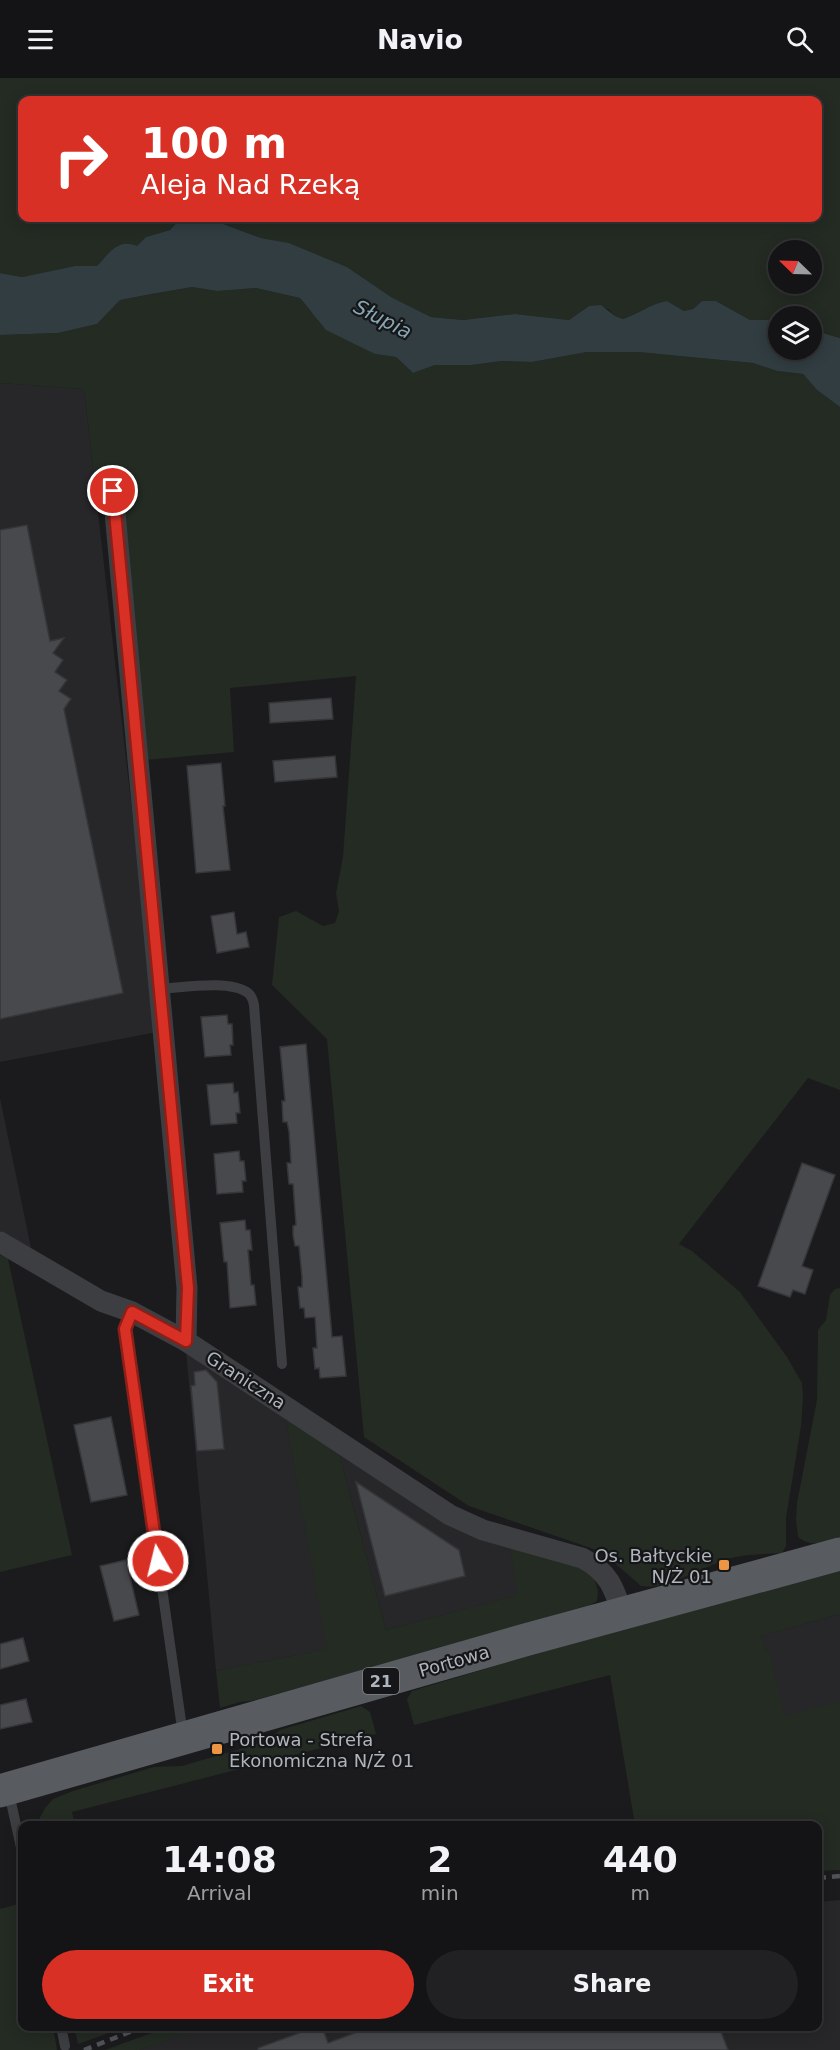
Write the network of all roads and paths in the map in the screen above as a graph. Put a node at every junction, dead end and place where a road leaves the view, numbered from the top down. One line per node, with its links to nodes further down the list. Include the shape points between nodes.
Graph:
1 (113, 491): 2 (street, Graniczna)
2 (159, 989): 5 (street, Graniczna, via 188,1288); 6 (lane, via 229,985 252,998)
3 (0, 1242): 4 (street, via 101,1301)
4 (132, 1312): 5 (street); 9 (lane, via 125,1329)
5 (186, 1341): 8 (street, Graniczna, via 450,1515 483,1530 594,1564 612,1583)
6 (282, 1364)
7 (840, 1554): 8 (main road, Portowa / 21)
8 (623, 1615): 9 (main road, Portowa / 21)
9 (184, 1739): 10 (main road, Portowa / 21)
10 (4, 1790): 11 (lane)
11 (18, 1837)
12 (62, 2031): 13 (lane)
13 (65, 2046)

